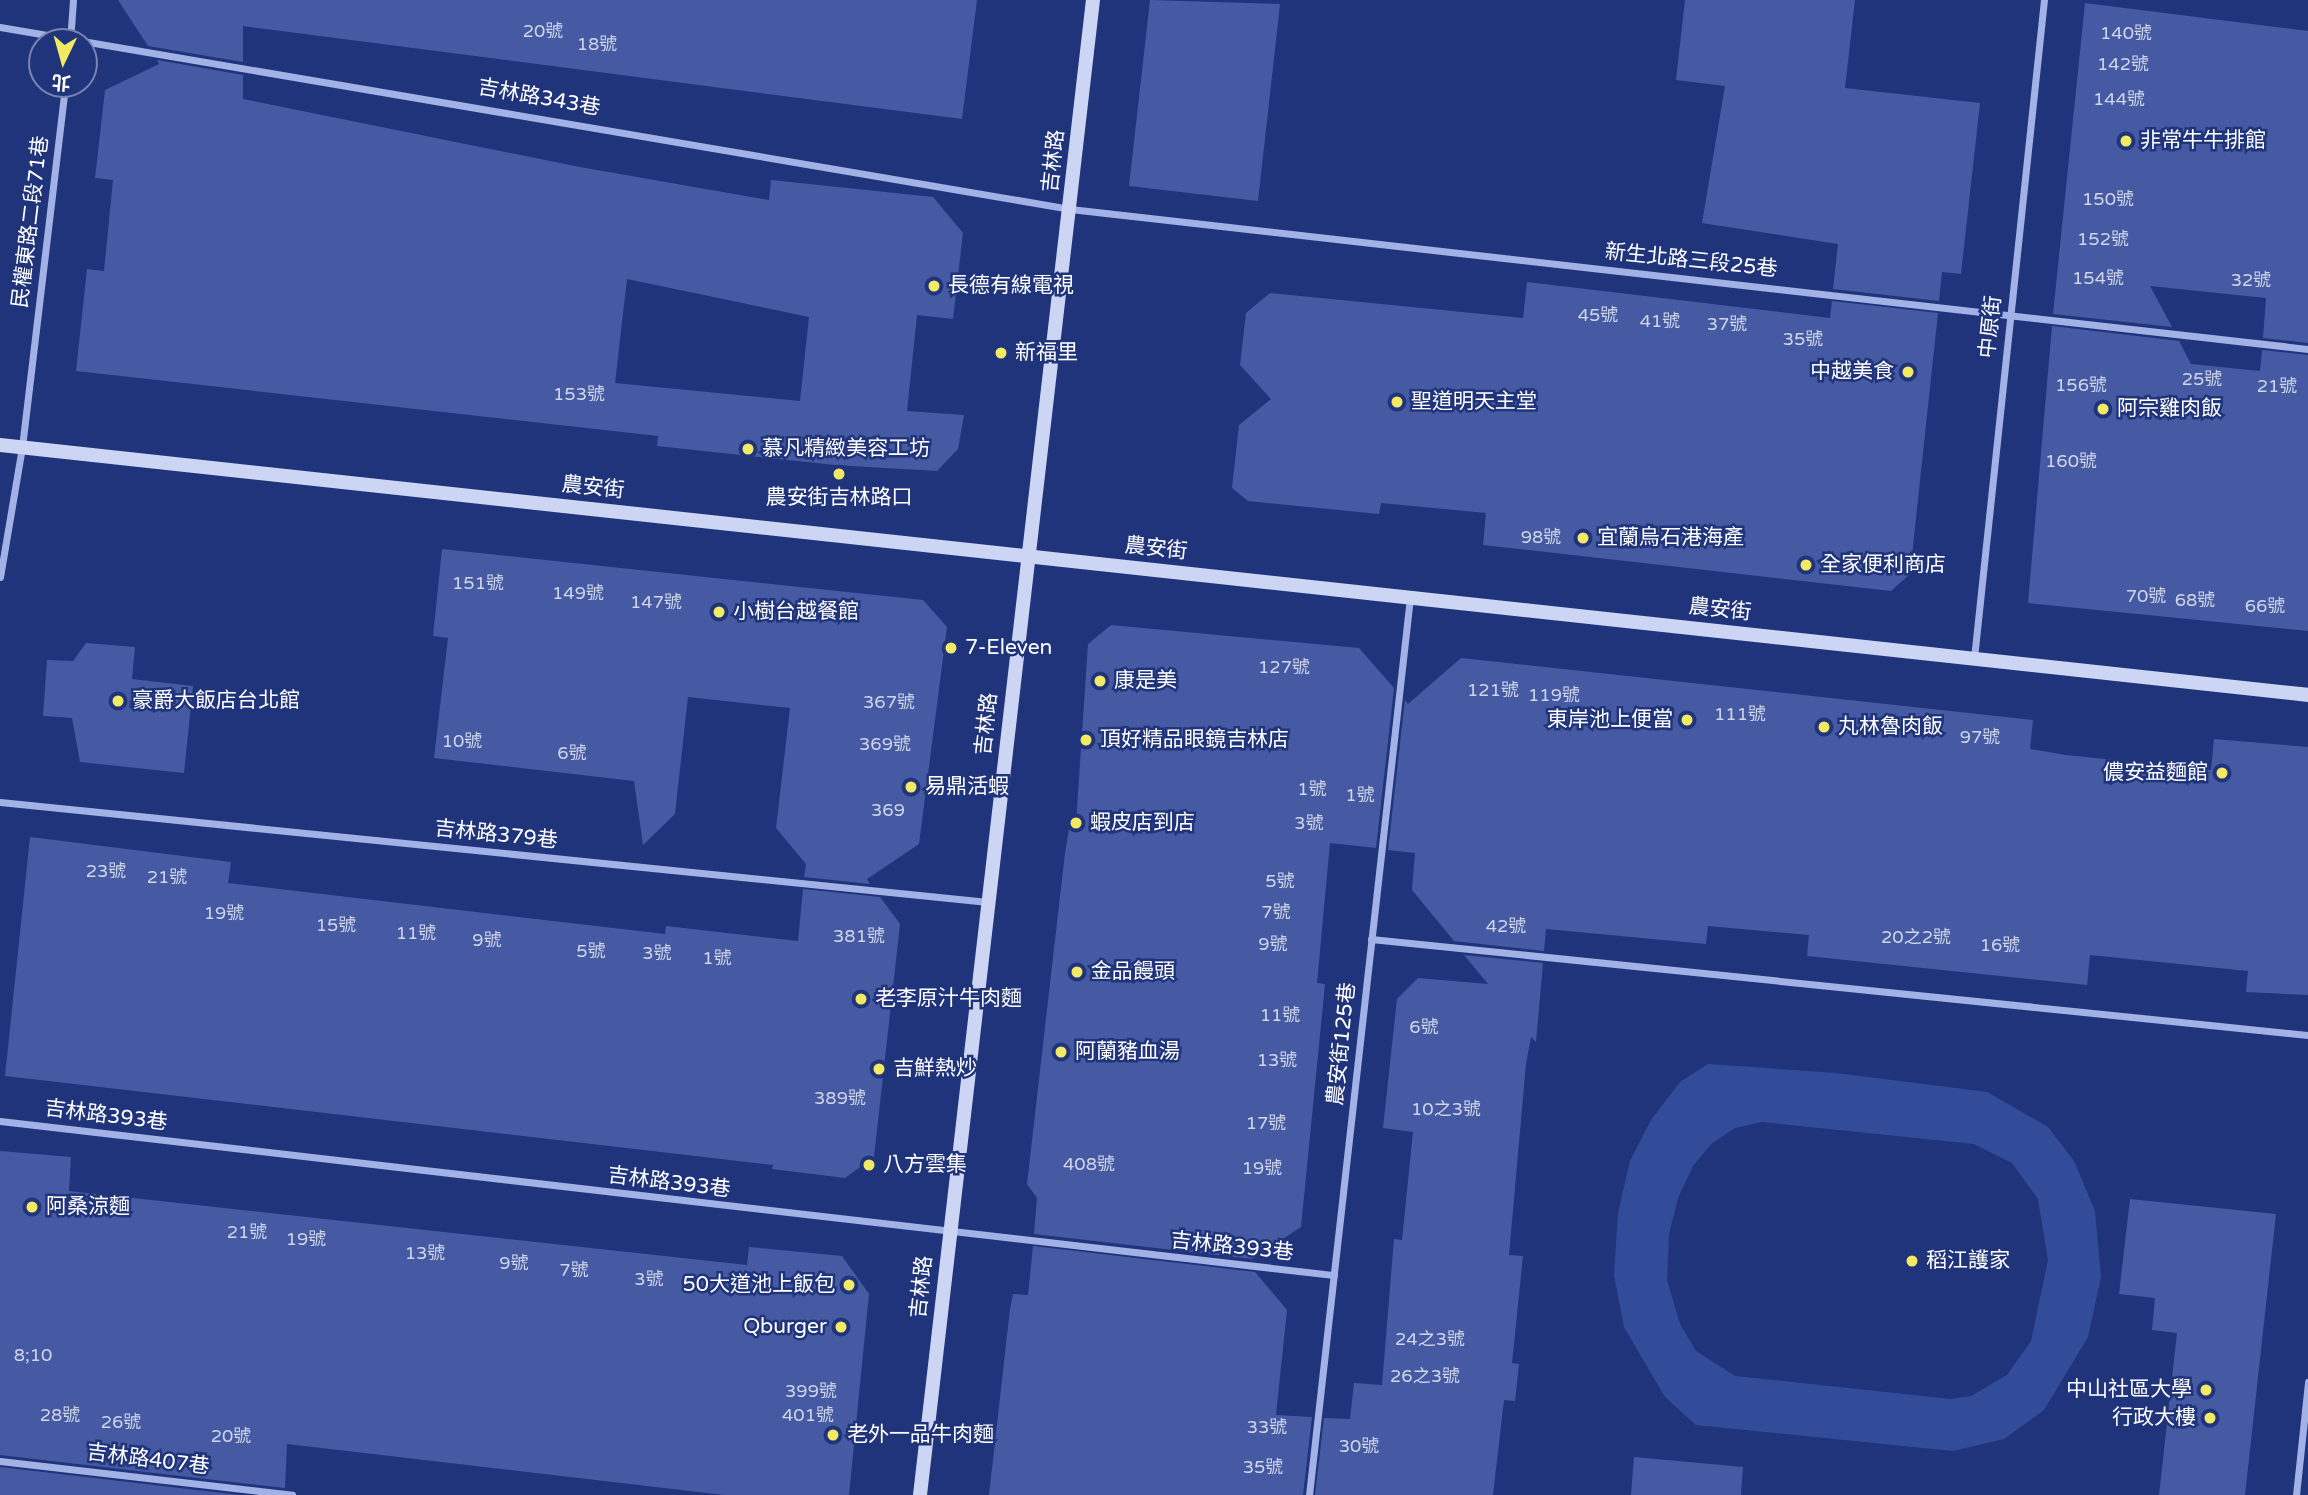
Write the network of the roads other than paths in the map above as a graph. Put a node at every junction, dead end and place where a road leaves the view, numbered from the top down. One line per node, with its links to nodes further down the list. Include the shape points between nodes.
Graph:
1 (73, 0): 5 (street)
2 (1093, 0): 9 (street, 吉林路)
3 (2044, 0): 10 (street, 中原街)
4 (0, 27): 6 (street, 吉林路343巷)
5 (71, 28)
6 (28, 31)
7 (98, 43): 9 (street, 吉林路343巷)
8 (63, 98): 13 (street, 民權東路二段71巷)
9 (1070, 209): 10 (street, 新生北路三段25巷); 14 (street, 吉林路)
10 (2010, 315): 11 (street, 新生北路三段25巷); 17 (street, 中原街)
11 (2308, 349)
12 (0, 445): 13 (street, 農安街)
13 (22, 447): 14 (street, 農安街); 15 (street, 民權東路二段71巷)
14 (1028, 556): 16 (street, 農安街); 20 (street, 吉林路)
15 (0, 577)
16 (1410, 598): 17 (street, 農安街); 21 (street, 農安街125巷)
17 (1974, 658): 18 (street, 農安街)
18 (2308, 695)
19 (0, 802): 20 (street, 吉林路379巷)
20 (989, 902): 24 (street, 吉林路)
21 (1371, 939): 22 (street); 25 (street, 農安街125巷)
22 (2308, 1035)
23 (0, 1121): 24 (street, 吉林路393巷)
24 (949, 1234): 25 (street, 吉林路393巷); 30 (street, 吉林路)
25 (1334, 1275): 31 (street, 農安街125巷)
26 (2308, 1382): 27 (street)
27 (2306, 1417): 32 (street)
28 (0, 1461): 29 (street, 吉林路407巷)
29 (292, 1495)
30 (920, 1495)
31 (1309, 1495)
32 (2296, 1495)

